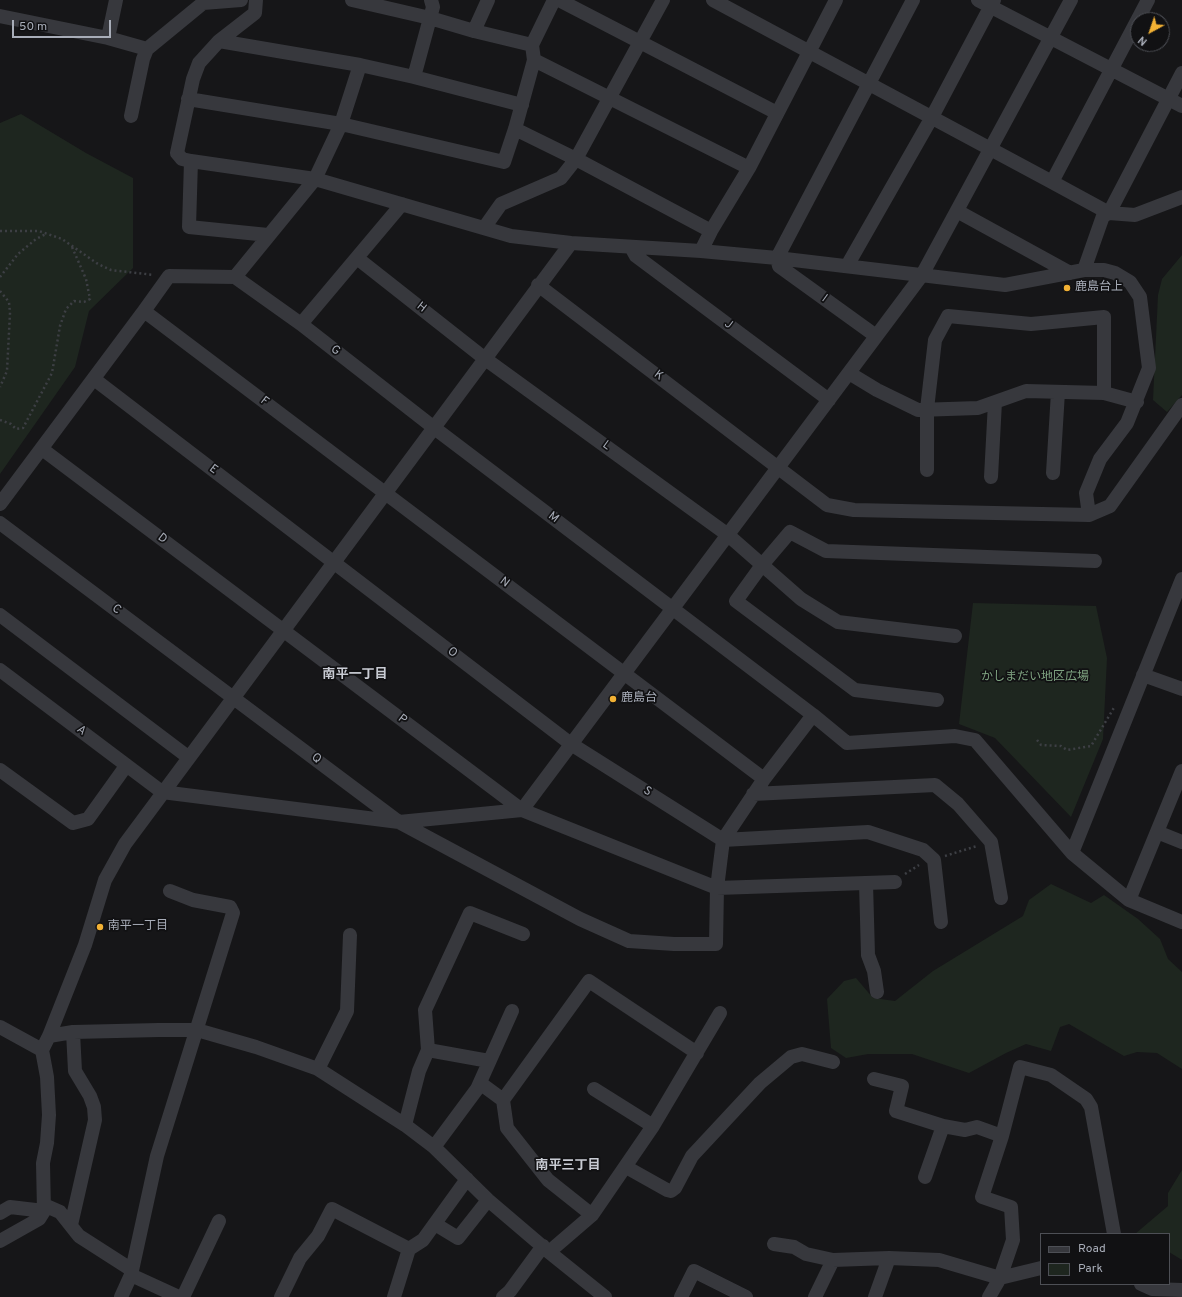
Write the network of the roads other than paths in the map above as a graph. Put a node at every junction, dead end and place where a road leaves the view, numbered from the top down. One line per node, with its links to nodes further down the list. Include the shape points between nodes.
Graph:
1 (116, 0): 20 (street)
2 (241, 0): 25 (street, via 203,3)
3 (256, 0): 22 (street, via 254,14)
4 (352, 0): 18 (street)
5 (431, 0): 18 (street, via 434,7)
6 (488, 0): 19 (street)
7 (554, 0): 24 (street)
8 (559, 0): 23 (street)
9 (663, 0): 23 (street)
10 (713, 0): 26 (street)
11 (836, 0): 26 (street)
12 (913, 0): 32 (street)
13 (978, 0): 16 (street)
14 (1071, 0): 21 (street)
15 (1148, 0): 29 (street)
16 (992, 3): 21 (street); 40 (street)
17 (0, 16): 20 (street)
18 (430, 18): 19 (street); 31 (street)
19 (474, 31): 24 (street)
20 (108, 38): 25 (street)
21 (1050, 38): 29 (street); 43 (street)
22 (219, 41): 28 (street); 34 (street, via 199,63)
23 (640, 42): 33 (street); 38 (street)
24 (532, 45): 27 (street)
25 (147, 49): 39 (street)
26 (810, 51): 32 (street); 38 (street)
27 (534, 60): 33 (street); 36 (street)
28 (360, 66): 31 (street); 41 (street)
29 (1111, 69): 35 (street); 48 (street)
30 (1182, 73): 35 (street)
31 (414, 77): 36 (street)
32 (870, 84): 40 (street); 60 (street)
33 (610, 98): 44 (street); 46 (street)
34 (188, 99): 41 (street); 45 (street, via 177,153 182,159)
35 (1169, 99): 37 (street); 52 (street)
36 (522, 105): 42 (street)
37 (1182, 106)
38 (777, 114): 46 (street)
39 (131, 116)
40 (932, 117): 43 (street); 61 (street)
41 (341, 124): 42 (street, via 504,162); 47 (street)
42 (516, 129): 44 (street)
43 (991, 149): 48 (street); 51 (street)
44 (576, 159): 53 (street, via 561,178 501,204); 54 (street)
45 (191, 161): 47 (street); 55 (street, via 189,228)
46 (749, 168): 54 (street)
47 (315, 179): 50 (street); 55 (street)
48 (1052, 182): 52 (street)
49 (1182, 197): 52 (street, via 1135,216)
50 (402, 204): 53 (street); 59 (street)
51 (957, 211): 63 (street); 64 (street)
52 (1109, 214): 62 (street, via 1103,216)
53 (484, 228): 56 (street, via 511,236)
54 (710, 231): 58 (street)
55 (268, 235): 65 (street)
56 (571, 243): 57 (street); 66 (street)
57 (631, 247): 58 (street); 75 (street, J, via 636,256)
58 (701, 251): 60 (street)
59 (357, 258): 68 (street); 70 (street, H)
60 (776, 258): 61 (street); 69 (street, I, via 779,266)
61 (847, 266): 64 (street)
62 (1084, 270): 63 (street); 77 (street, via 1115,273 1130,282 1140,297 1149,368)
63 (1070, 273): 64 (street, via 1005,285)
64 (922, 275): 69 (street)
65 (235, 277): 67 (street, via 168,276); 68 (street, G)
66 (538, 285): 70 (street); 82 (street, K)
67 (144, 311): 72 (street); 86 (street, F)
68 (302, 324): 80 (street, G)
69 (876, 336): 71 (street)
70 (484, 358): 80 (street); 90 (street, L)
71 (849, 373): 75 (street); 79 (street, via 876,390 918,410)
72 (94, 379): 81 (street); 92 (street, E)
73 (1058, 392): 74 (street); 76 (street, via 1026,391); 84 (street)
74 (1104, 393): 77 (street); 79 (street, via 1104,317 1031,324 948,316 935,340)
75 (829, 400): 82 (street)
76 (995, 402): 79 (street, via 978,408); 85 (street)
77 (1137, 402): 88 (street, via 1127,423 1100,459 1086,493)
78 (1182, 405): 88 (street, via 1110,506)
79 (928, 409): 83 (street)
80 (433, 427): 86 (street); 95 (street, M)
81 (42, 449): 87 (street); 97 (street, D)
82 (778, 467): 88 (street, K, via 827,505 854,510); 90 (street)
83 (927, 470)
84 (1053, 473)
85 (991, 477)
86 (384, 492): 92 (street); 100 (street, N)
87 (0, 504)
88 (1089, 515)
89 (0, 524): 103 (street, C)
90 (728, 535): 93 (street, L); 95 (street)
91 (1095, 561): 93 (street, via 826,551 790,532)
92 (333, 562): 97 (street); 106 (street, O)
93 (762, 565): 98 (street, L, via 801,598 838,622); 104 (street, via 736,601 855,690)
94 (1182, 579): 101 (street)
95 (672, 609): 100 (street); 105 (street, M)
96 (0, 615): 107 (street)
97 (282, 630): 103 (street); 114 (street, P)
98 (955, 636)
99 (0, 670): 108 (street, A)
100 (624, 673): 106 (street); 111 (street, N)
101 (1143, 675): 102 (street); 119 (street)
102 (1182, 690)
103 (233, 696): 107 (street); 115 (street, Q)
104 (937, 700)
105 (813, 715): 111 (street); 119 (street, M, via 848,743 956,736 975,740)
106 (571, 744): 114 (street); 117 (street, S)
107 (188, 757): 112 (street)
108 (126, 766): 109 (street, via 88,819 73,822); 112 (street, A)
109 (0, 770)
110 (1182, 771): 116 (street)
111 (764, 779): 113 (street)
112 (162, 792): 115 (street); 136 (street, via 125,844 111,869 85,945)
113 (753, 794): 117 (street); 124 (street, via 935,785 958,804 991,842)
114 (522, 810): 115 (street); 122 (street)
115 (399, 822): 122 (street, via 580,919 629,941 716,944)
116 (1157, 832): 118 (street); 125 (street)
117 (722, 840): 122 (street); 126 (street, via 868,832 923,850 933,858)
118 (1182, 842)
119 (1072, 853): 125 (street, M)
120 (895, 882): 121 (street)
121 (866, 883): 122 (street); 130 (street, via 868,955 874,971)
122 (717, 888)
123 (170, 891): 134 (street, via 193,900 230,907 234,913)
124 (1001, 898)
125 (1129, 900): 127 (street, M)
126 (941, 922)
127 (1182, 922)
128 (523, 934): 138 (street, via 470,913 425,1010)
129 (350, 935): 142 (street, via 347,1011)
130 (877, 992)
131 (512, 1010): 140 (street)
132 (720, 1013): 139 (street)
133 (0, 1027): 137 (street)
134 (197, 1030): 135 (street); 142 (street); 170 (street, via 158,1156)
135 (73, 1032): 136 (street); 161 (street, via 75,1071 90,1096 95,1120)
136 (49, 1036): 137 (street)
137 (42, 1050): 156 (street, via 48,1077 49,1115 43,1163)
138 (428, 1050): 140 (street); 147 (street, via 419,1071)
139 (697, 1054): 146 (street, via 589,981); 148 (street)
140 (489, 1061): 144 (street)
141 (833, 1062): 152 (street, via 802,1054 791,1057 760,1083 692,1156 671,1191)
142 (318, 1069): 147 (street)
143 (874, 1078): 149 (street, via 902,1086 896,1111)
144 (480, 1084): 146 (street); 151 (street)
145 (594, 1089): 148 (street)
146 (502, 1100): 158 (street, via 507,1128 548,1180)
147 (405, 1125): 151 (street)
148 (653, 1126): 152 (street)
149 (943, 1126): 150 (street, via 965,1130 977,1127); 153 (street)
150 (1002, 1136): 162 (street, via 1020,1067 1051,1075 1086,1099 1091,1107); 171 (street, via 982,1197 1011,1207 1013,1240)
151 (434, 1147): 154 (street)
152 (626, 1167): 158 (street)
153 (925, 1177)
154 (468, 1179): 155 (street); 160 (street)
155 (488, 1200): 160 (street, via 458,1238); 166 (street)
156 (44, 1208): 157 (street, via 10,1207); 161 (street, via 60,1212); 163 (street, via 39,1219)
157 (0, 1213)
158 (592, 1215): 166 (street)
159 (219, 1221): 176 (street)
160 (435, 1224): 165 (street, via 423,1240)
161 (71, 1225): 170 (street, via 79,1236)
162 (1114, 1233)
163 (0, 1241)
164 (774, 1244): 168 (street, via 794,1247 806,1254)
165 (409, 1249): 177 (street, via 332,1209 318,1236 300,1258); 178 (street)
166 (546, 1249): 179 (street); 180 (street)
167 (889, 1258): 168 (street); 171 (street, via 939,1260); 184 (street)
168 (833, 1260): 183 (street)
169 (1040, 1268): 171 (street)
170 (132, 1272): 174 (street); 175 (street)
171 (1000, 1278): 185 (street)
172 (1143, 1285): 173 (street, via 1152,1289)
173 (1182, 1290)
174 (121, 1297)
175 (178, 1297)
176 (183, 1297)
177 (281, 1297)
178 (394, 1297)
179 (503, 1297)
180 (605, 1297)
181 (681, 1297): 182 (street, via 694,1271)
182 (746, 1297)
183 (815, 1297)
184 (875, 1297)
185 (989, 1297)

